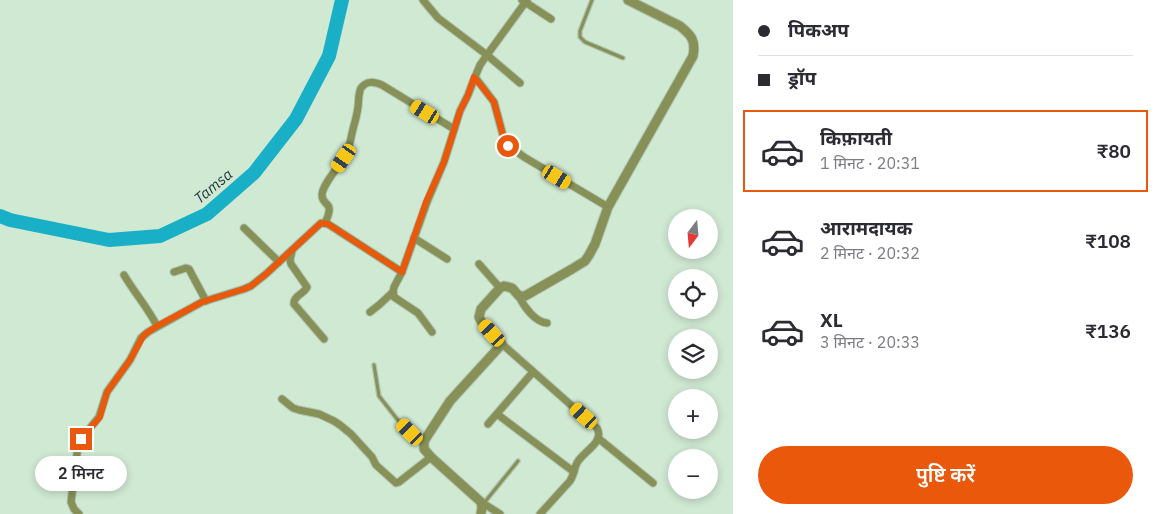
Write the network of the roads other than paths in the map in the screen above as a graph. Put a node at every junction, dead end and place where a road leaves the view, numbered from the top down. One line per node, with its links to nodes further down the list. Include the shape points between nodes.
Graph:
1 (423, 0): 6 (street, via 438,18)
2 (592, 0): 7 (lane, via 580,37)
3 (628, 0): 11 (street, via 680,26 691,37 694,48 690,62)
4 (525, 1): 5 (street); 6 (street)
5 (550, 19)
6 (487, 55): 8 (street); 9 (street)
7 (623, 58)
8 (474, 77): 10 (street); 11 (street, via 494,102 508,146)
9 (520, 83)
10 (454, 130): 12 (street, via 382,85 371,82 362,86 347,153 322,194 330,210); 14 (street)
11 (608, 207): 24 (street, via 593,250 585,261 526,296)
12 (325, 223): 15 (street, via 318,225); 20 (street)
13 (244, 228): 17 (street)
14 (414, 238): 16 (street); 20 (street)
15 (292, 250): 17 (street); 30 (street, via 290,262 306,287 295,298 294,304)
16 (447, 259)
17 (279, 262): 25 (street, via 248,288)
18 (479, 264): 22 (street)
19 (174, 272): 25 (street, via 189,269)
20 (402, 272): 23 (street)
21 (124, 275): 28 (street)
22 (500, 288): 24 (street, via 512,288); 31 (street, via 480,309 479,317)
23 (393, 292): 26 (street); 29 (street, via 394,297 418,313)
24 (519, 296): 27 (street, via 528,310)
25 (206, 301): 28 (street)
26 (370, 312)
27 (547, 323)
28 (157, 326): 44 (street, via 142,338 107,392 100,417 78,446 71,502)
29 (432, 332)
30 (324, 339)
31 (502, 344): 33 (street); 38 (street, via 450,401)
32 (374, 365): 38 (lane, via 379,396 397,420)
33 (533, 372): 35 (street); 37 (street, via 597,428)
34 (282, 399): 39 (street, via 293,408 334,420 396,483)
35 (497, 414): 36 (street); 41 (street)
36 (488, 424)
37 (598, 438): 41 (street, via 578,461); 42 (street)
38 (423, 445): 39 (street)
39 (431, 457): 43 (street)
40 (518, 461): 43 (lane)
41 (574, 472): 47 (street, via 570,481)
42 (653, 483)
43 (482, 503): 45 (street); 46 (street)
44 (79, 514)
45 (481, 514)
46 (500, 514)
47 (540, 514)

